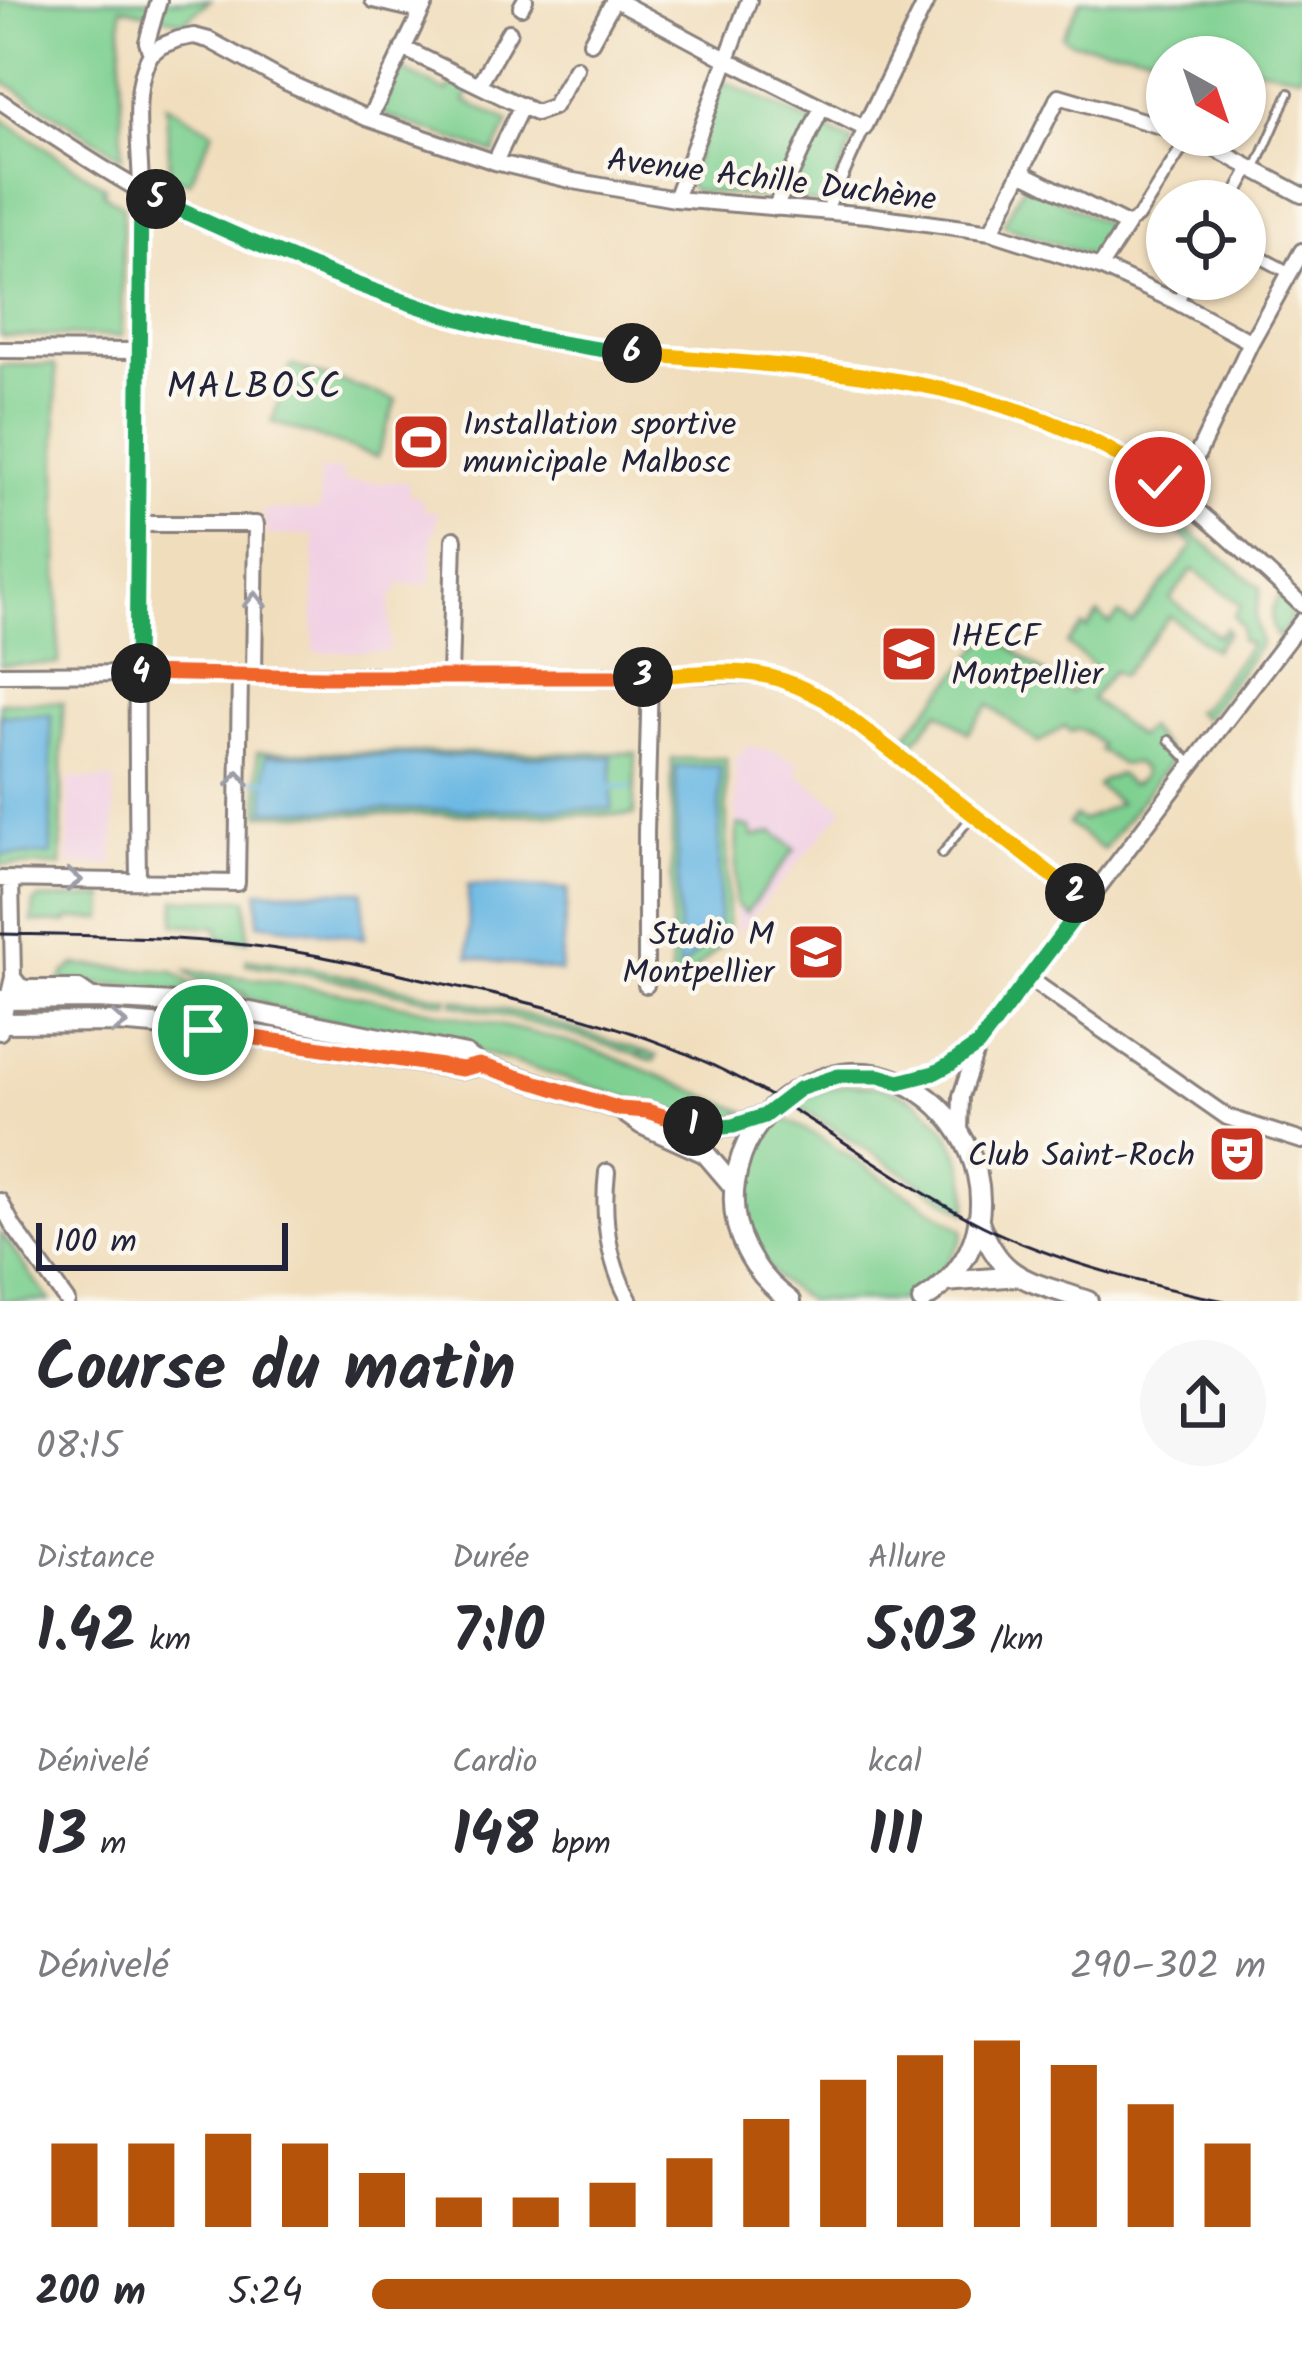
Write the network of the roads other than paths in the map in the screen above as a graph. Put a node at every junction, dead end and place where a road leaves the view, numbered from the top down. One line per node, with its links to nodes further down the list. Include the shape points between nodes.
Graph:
1 (159, 0): 10 (street)
2 (373, 0): 6 (street)
3 (615, 0): 8 (street); 11 (street)
4 (748, 0): 11 (street)
5 (927, 0): 20 (street)
6 (424, 6): 9 (street)
7 (509, 32): 13 (street)
8 (591, 42)
9 (403, 49): 13 (street); 18 (street)
10 (151, 54): 18 (street, Avenue Achille Duchène, via 178,39 209,40); 26 (street, via 140,100)
11 (728, 60): 17 (street); 28 (street)
12 (576, 68): 16 (street, via 554,107 536,112)
13 (479, 84): 16 (street)
14 (1288, 92): 23 (lane)
15 (0, 101): 26 (street)
16 (522, 105): 22 (street)
17 (822, 107): 20 (street); 30 (street)
18 (369, 119): 22 (street, Avenue Achille Duchène)
19 (1146, 122): 24 (street, via 1060,96)
20 (864, 128): 31 (street)
21 (1231, 156): 23 (street)
22 (495, 162): 28 (street, Avenue Achille Duchène)
23 (1253, 167): 25 (street); 27 (street)
24 (1022, 172): 32 (street); 33 (street)
25 (1245, 180)
26 (141, 192): 41 (street); 42 (street, via 349,283 513,332 936,386 994,402 1083,435)
27 (1302, 195)
28 (675, 199): 30 (street, Avenue Achille Duchène)
29 (1146, 205): 32 (street)
30 (775, 208): 31 (street, Avenue Achille Duchène)
31 (826, 212): 33 (street, Avenue Achille Duchène)
32 (1127, 225): 36 (street)
33 (991, 232): 36 (street, Avenue Achille Duchène)
34 (1302, 251): 37 (street)
35 (1266, 260): 37 (street)
36 (1100, 267): 38 (street, Avenue Achille Duchène)
37 (1290, 273): 39 (street)
38 (1178, 302): 39 (street, Avenue Achille Duchène)
39 (1252, 342): 42 (street)
40 (0, 350): 41 (street)
41 (138, 351): 43 (street)
42 (1178, 495): 45 (street)
43 (138, 524): 47 (street); 49 (street, one-way to 43, via 256,524)
44 (454, 539): 50 (street)
45 (1302, 604)
46 (1302, 621): 53 (street)
47 (136, 673): 48 (street); 49 (street); 57 (street)
48 (0, 674)
49 (247, 675): 50 (street); 57 (street, one-way to 49, via 237,883)
50 (450, 676): 51 (street)
51 (650, 676): 54 (street, via 736,674 796,685); 61 (street)
52 (1169, 740): 53 (lane)
53 (1192, 764): 58 (street)
54 (974, 814): 55 (lane); 58 (street)
55 (942, 854)
56 (5, 879): 57 (street, one-way to 57); 59 (street)
57 (138, 881)
58 (1086, 902): 60 (street)
59 (13, 977): 62 (street); 63 (street, via 26,988 80,988)
60 (1028, 978): 65 (street); 71 (street, via 1227,1117)
61 (646, 985)
62 (4, 999): 63 (main road); 64 (street)
63 (94, 999): 66 (main road, via 233,1008 466,1054)
64 (1, 1026): 66 (main road, one-way to 66, via 116,1022)
65 (978, 1045): 67 (street, via 934,1073); 70 (street)
66 (479, 1065): 68 (main road)
67 (899, 1082): 69 (main road, via 838,1076 799,1089); 70 (main road, via 933,1101)
68 (620, 1109): 69 (main road, via 705,1129); 73 (main road, via 705,1154)
69 (764, 1116): 73 (main road)
70 (960, 1130): 75 (main road, via 979,1178)
71 (1302, 1141)
72 (607, 1172): 79 (street, via 608,1235)
73 (734, 1187): 80 (main road, via 746,1250)
74 (0, 1201): 78 (street)
75 (978, 1218): 76 (main road, via 995,1256); 77 (main road)
76 (1018, 1276): 77 (main road); 82 (main road)
77 (946, 1282): 81 (main road)
78 (67, 1301)
79 (630, 1301)
80 (791, 1301)
81 (922, 1301)
82 (1088, 1301)

